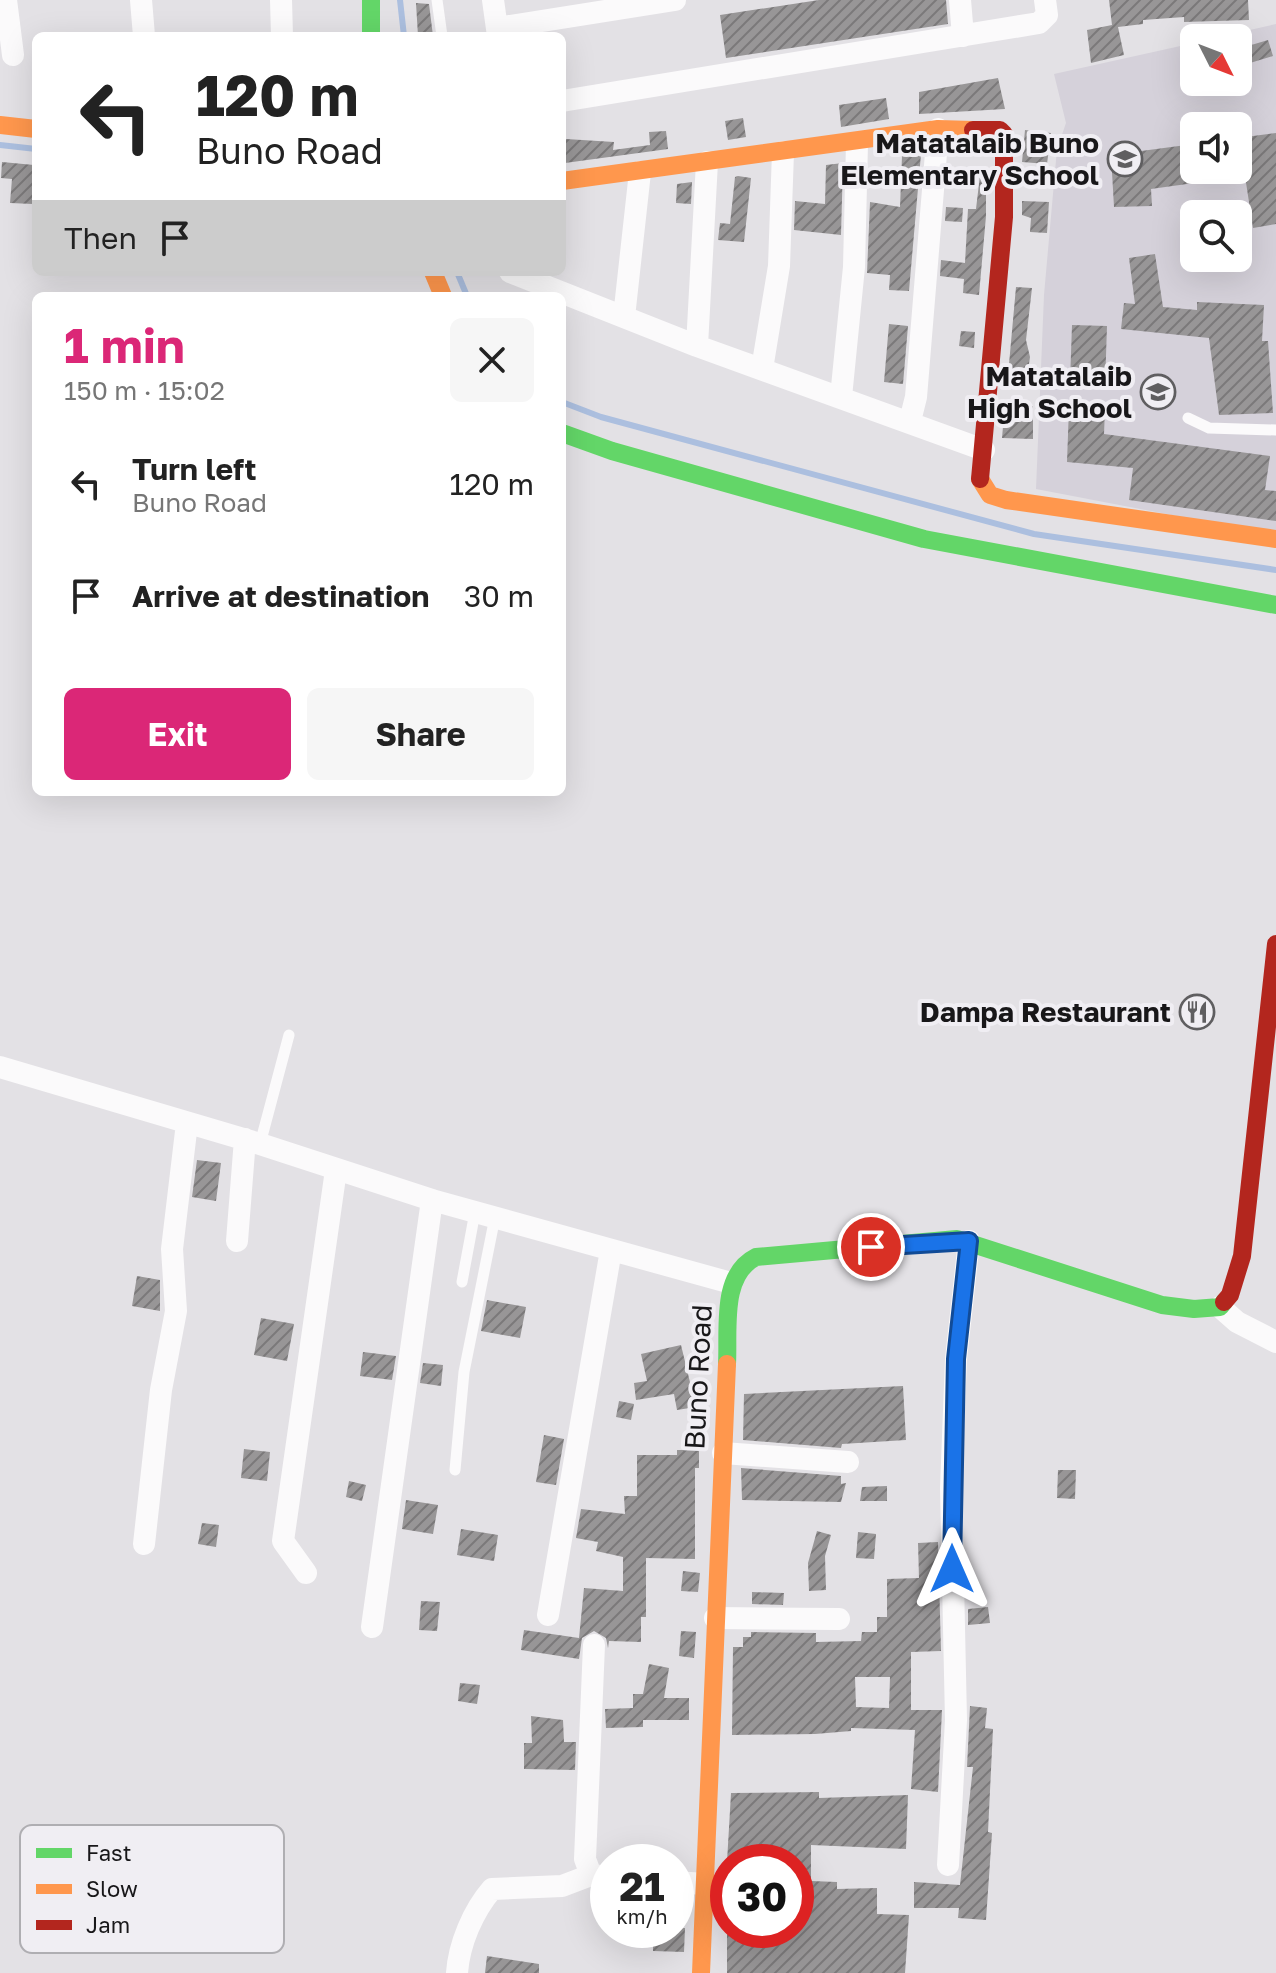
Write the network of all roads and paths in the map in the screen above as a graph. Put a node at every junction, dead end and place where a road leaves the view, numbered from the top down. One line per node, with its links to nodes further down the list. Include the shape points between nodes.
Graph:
1 (6, 0): 16 (street)
2 (141, 0): 10 (street)
3 (281, 0): 11 (street)
4 (371, 0): 12 (street)
5 (437, 0): 13 (lane)
6 (493, 0): 14 (street)
7 (675, 0): 14 (street)
8 (960, 0): 15 (street)
9 (1045, 0): 15 (street, via 1047,15 1039,23)
10 (144, 32)
11 (282, 32)
12 (371, 32)
13 (441, 32)
14 (498, 32)
15 (963, 36): 18 (street)
16 (6, 54): 17 (street)
17 (32, 57)
18 (566, 100)
19 (0, 125): 20 (street)
20 (32, 129)
21 (938, 129): 22 (street); 34 (street); 37 (street, via 998,129 1004,134 1004,217)
22 (857, 143): 23 (street); 32 (street, via 854,267)
23 (783, 152): 24 (street); 31 (street, via 779,266)
24 (707, 162): 25 (street); 30 (street)
25 (640, 172): 26 (street); 29 (street)
26 (566, 181)
27 (530, 276): 28 (street)
28 (559, 282): 29 (street)
29 (624, 317): 30 (street)
30 (697, 346): 31 (street)
31 (762, 369): 32 (street)
32 (841, 397): 34 (street)
33 (1188, 418): 35 (lane, via 1209,428)
34 (910, 421): 37 (street)
35 (1276, 430)
36 (566, 434): 39 (street, via 924,539)
37 (984, 450): 38 (street, via 980,480 993,497)
38 (1276, 539)
39 (1276, 605)
40 (1276, 944): 53 (street, via 1242,1256 1230,1295)
41 (289, 1035): 44 (lane)
42 (0, 1067): 43 (street)
43 (187, 1123): 44 (street); 58 (street, via 172,1249 174,1329 161,1390)
44 (253, 1142): 45 (street); 48 (street)
45 (336, 1170): 46 (street); 59 (street, via 283,1541)
46 (432, 1200): 47 (street); 63 (street)
47 (485, 1214): 50 (street); 51 (lane); 57 (lane)
48 (237, 1241)
49 (969, 1241): 52 (street, Buno Road, via 756,1257); 53 (street, Buno Road, via 1184,1309); 66 (street, via 956,1359 951,1488 956,1720)
50 (611, 1250): 52 (street); 60 (street)
51 (462, 1282)
52 (731, 1283): 55 (street, Buno Road)
53 (1220, 1307): 54 (street)
54 (1276, 1342)
55 (723, 1453): 56 (street); 61 (street, Buno Road)
56 (848, 1462)
57 (455, 1470)
58 (144, 1544)
59 (306, 1573)
60 (548, 1615)
61 (715, 1618): 62 (street); 69 (street, Buno Road)
62 (839, 1619)
63 (372, 1627)
64 (594, 1645): 65 (street, via 585,1859)
65 (590, 1865)
66 (948, 1865)
67 (590, 1879): 70 (street, via 562,1886 492,1889 468,1929)
68 (694, 1883): 69 (street)
69 (704, 1884): 71 (street, Buno Road)
70 (457, 1973)
71 (701, 1973)

